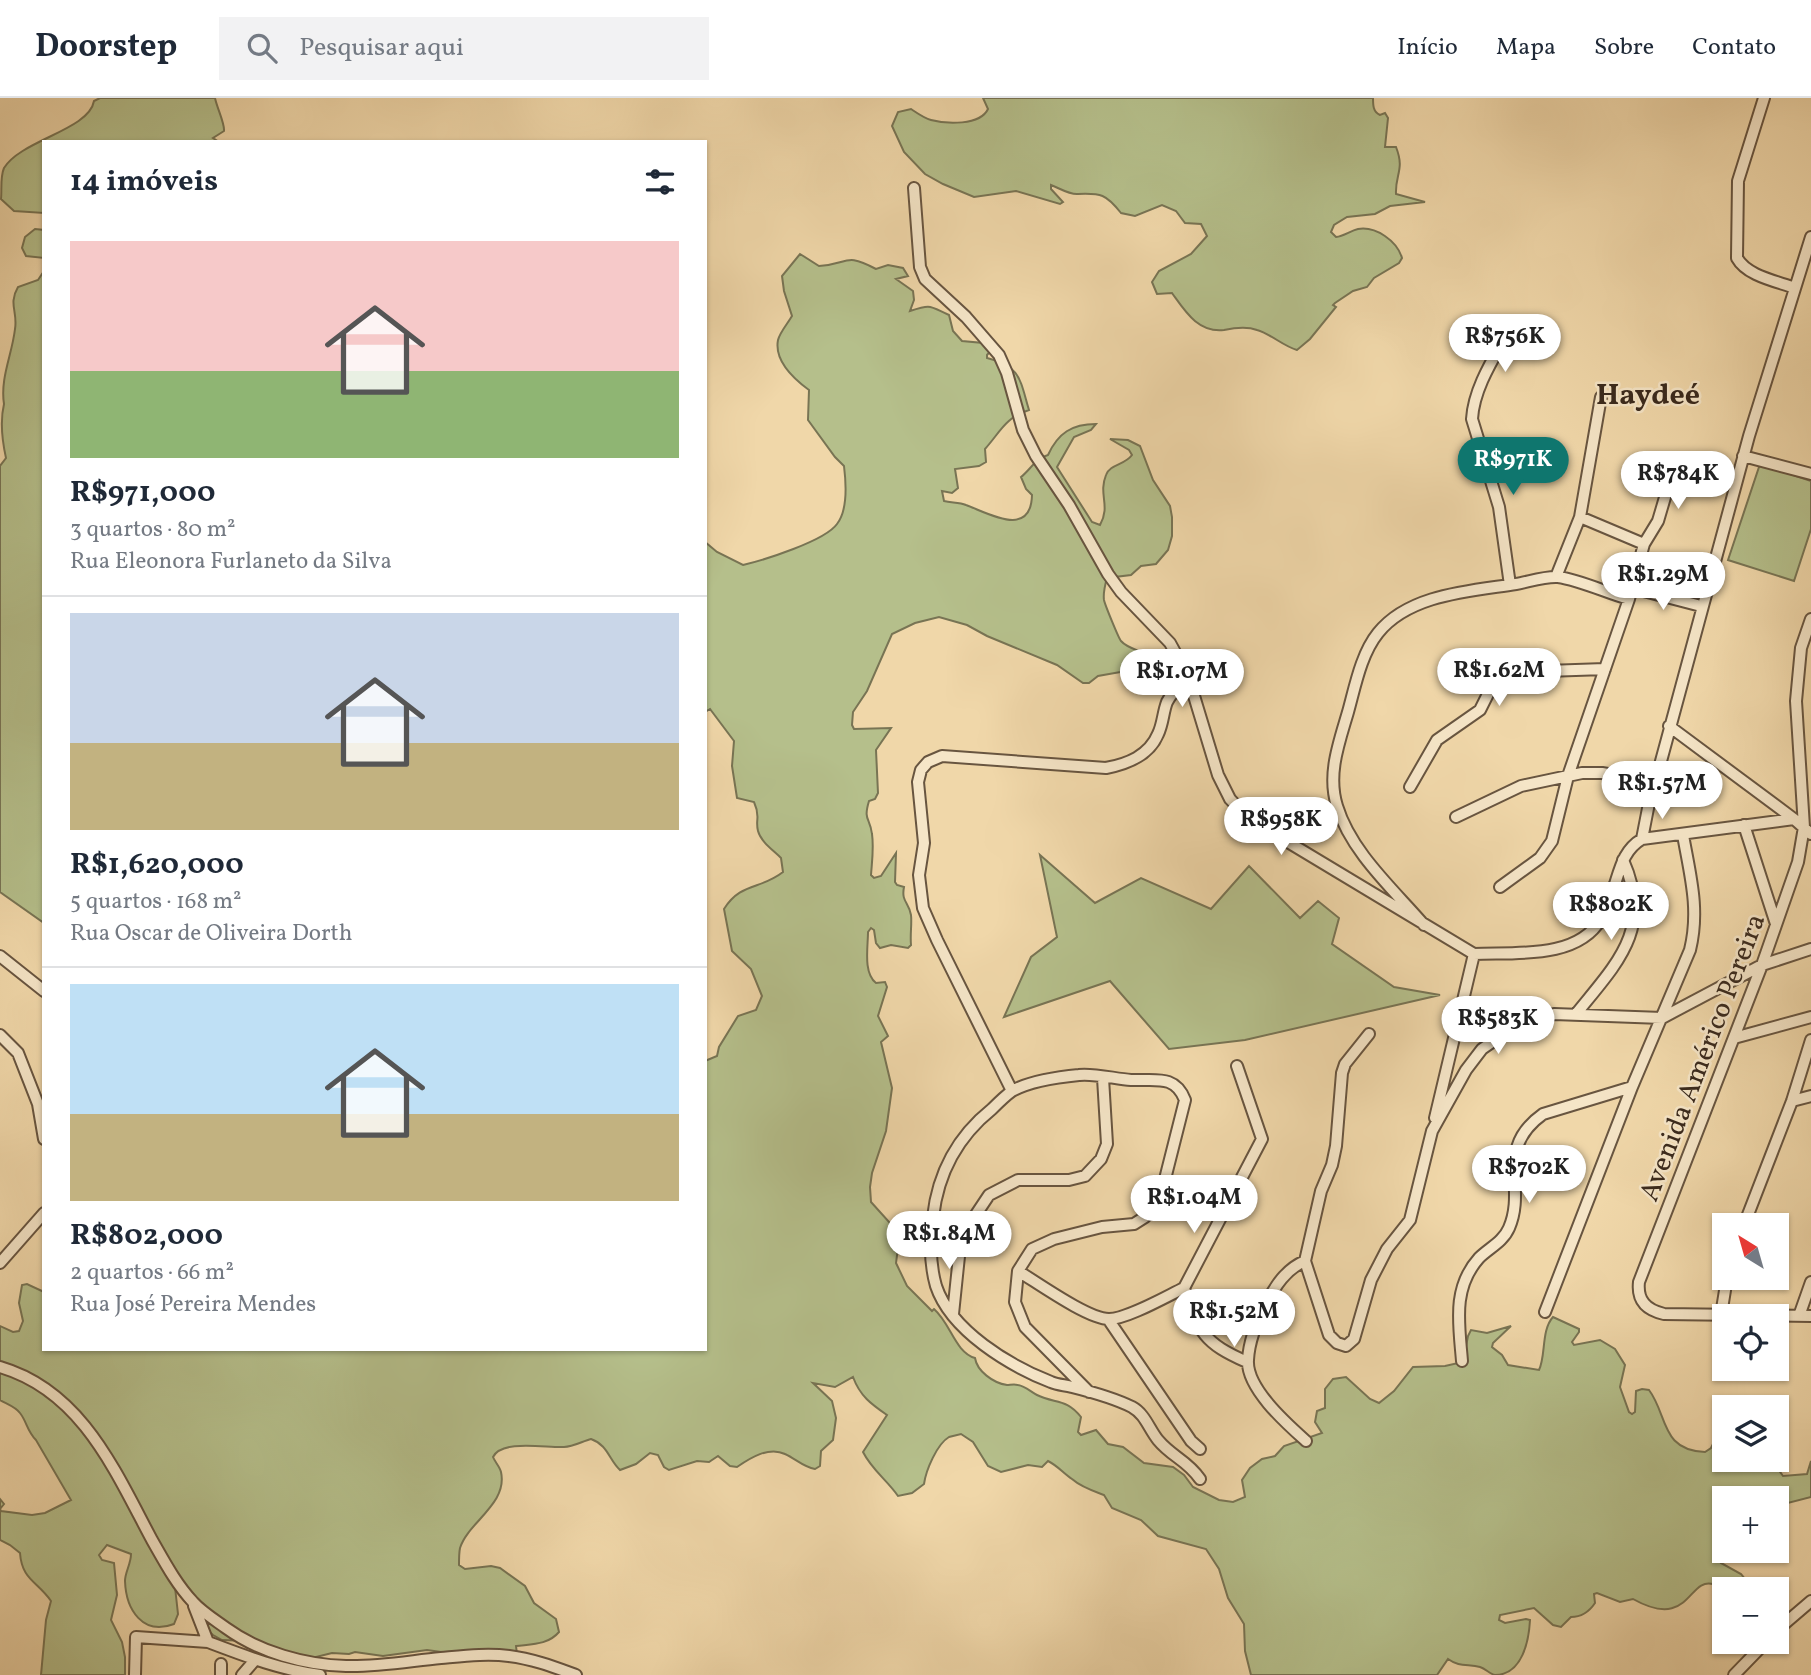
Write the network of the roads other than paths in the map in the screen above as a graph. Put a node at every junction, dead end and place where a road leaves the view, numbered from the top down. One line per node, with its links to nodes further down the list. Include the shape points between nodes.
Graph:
1 (1764, 98): 4 (street, via 1738,181 1737,258 1749,271)
2 (914, 188): 18 (street, via 920,267 925,279 999,355 1036,457 1108,574 1170,643)
3 (1811, 237): 4 (street)
4 (1795, 288): 7 (street)
5 (1513, 323): 13 (street, via 1477,392 1472,419 1499,507)
6 (1601, 397): 10 (street)
7 (1743, 456): 9 (street); 15 (street)
8 (1676, 460): 11 (street, via 1658,522)
9 (1811, 474)
10 (1580, 517): 11 (street); 12 (street)
11 (1644, 544): 14 (street)
12 (1556, 577): 13 (street); 14 (street)
13 (1510, 585): 32 (street, via 1436,598 1406,611 1378,632 1361,670 1335,756 1333,788 1343,821 1363,853)
14 (1630, 594): 15 (street); 17 (street)
15 (1701, 606): 19 (street)
16 (1811, 619): 26 (street, Avenida Américo Pereira, via 1801,648 1796,701)
17 (1605, 669): 20 (street); 21 (street, via 1518,672 1499,679 1480,709 1437,740)
18 (1188, 676): 32 (street, via 1218,775 1238,810); 48 (street, via 1167,702 1152,745 1128,762 1106,768 942,756 921,771 919,875 923,908)
19 (1669, 726): 20 (street, via 1653,780 1592,772); 24 (street)
20 (1567, 776): 23 (street, via 1521,786); 30 (street, via 1547,851)
21 (1410, 787)
22 (1650, 798): 28 (street)
23 (1456, 817)
24 (1794, 819): 25 (street); 26 (street)
25 (1744, 825): 27 (street); 31 (street)
26 (1807, 830): 31 (street, Avenida Américo Pereira)
27 (1683, 835): 28 (street); 40 (street, via 1695,930)
28 (1643, 839): 29 (street)
29 (1623, 860): 34 (street, via 1601,919 1584,937 1539,951); 38 (street, via 1635,898 1629,936 1621,957)
30 (1500, 887)
31 (1776, 924): 36 (street, Avenida Américo Pereira)
32 (1424, 925): 34 (street)
33 (1811, 949): 36 (street)
34 (1474, 954): 52 (street)
35 (0, 956): 37 (street)
36 (1762, 965): 40 (street); 43 (street, Avenida Américo Pereira)
37 (42, 989)
38 (1576, 1014): 40 (street); 52 (street, via 1533,1019 1494,1039 1470,1064)
39 (1811, 1017): 43 (street)
40 (1662, 1018): 47 (street)
41 (1369, 1034): 55 (street, via 1342,1073 1336,1146)
42 (0, 1035): 51 (street, via 18,1053)
43 (1734, 1038): 62 (street, Avenida Américo Pereira, via 1638,1292 1648,1308 1664,1314)
44 (1811, 1040): 50 (street)
45 (1237, 1066): 59 (street, via 1262,1139)
46 (1103, 1078): 48 (street, via 1082,1074); 57 (street, via 1167,1081 1181,1089 1185,1100 1164,1187 1154,1208 1134,1224 1055,1239 1032,1249); 61 (street, via 1107,1144 1101,1159 1085,1176 1018,1180 989,1195 961,1237)
47 (1632, 1087): 60 (street); 65 (street, via 1543,1114 1523,1133 1514,1160 1508,1230 1463,1281 1458,1312)
48 (1012, 1091): 61 (street, via 955,1147 938,1186 932,1219 932,1267 937,1289)
49 (1811, 1096): 50 (street)
50 (1792, 1101): 53 (street)
51 (42, 1127)
52 (1432, 1131): 55 (street, via 1410,1220 1371,1280 1354,1339 1346,1346 1329,1335)
53 (1749, 1213)
54 (42, 1215): 56 (street)
55 (1305, 1261): 66 (street, via 1292,1266 1268,1299)
56 (0, 1264)
57 (1018, 1271): 64 (street, via 1088,1313); 68 (street, via 1015,1302 1025,1327)
58 (1811, 1282): 63 (street)
59 (1184, 1288): 64 (street); 66 (street, via 1201,1330 1219,1349)
60 (1545, 1312)
61 (953, 1314): 68 (street, via 976,1339 1004,1359 1054,1383)
62 (1712, 1315)
63 (1805, 1316)
64 (1108, 1319): 70 (street)
65 (1462, 1361)
66 (1247, 1362): 69 (street, via 1258,1390)
67 (0, 1367): 73 (street, via 22,1373 52,1392 81,1419)
68 (1088, 1392): 71 (street, via 1140,1412 1158,1440 1191,1465)
69 (1306, 1441)
70 (1200, 1449)
71 (1200, 1479)
72 (1811, 1601): 74 (street)
73 (193, 1603): 75 (street); 81 (street, via 258,1648 299,1660 346,1666 508,1656)
74 (1789, 1620)
75 (208, 1642): 77 (street); 78 (street, via 136,1637)
76 (1754, 1654): 82 (street)
77 (255, 1660): 79 (street); 80 (street)
78 (135, 1675)
79 (242, 1675)
80 (320, 1675)
81 (576, 1675)
82 (1734, 1675)

